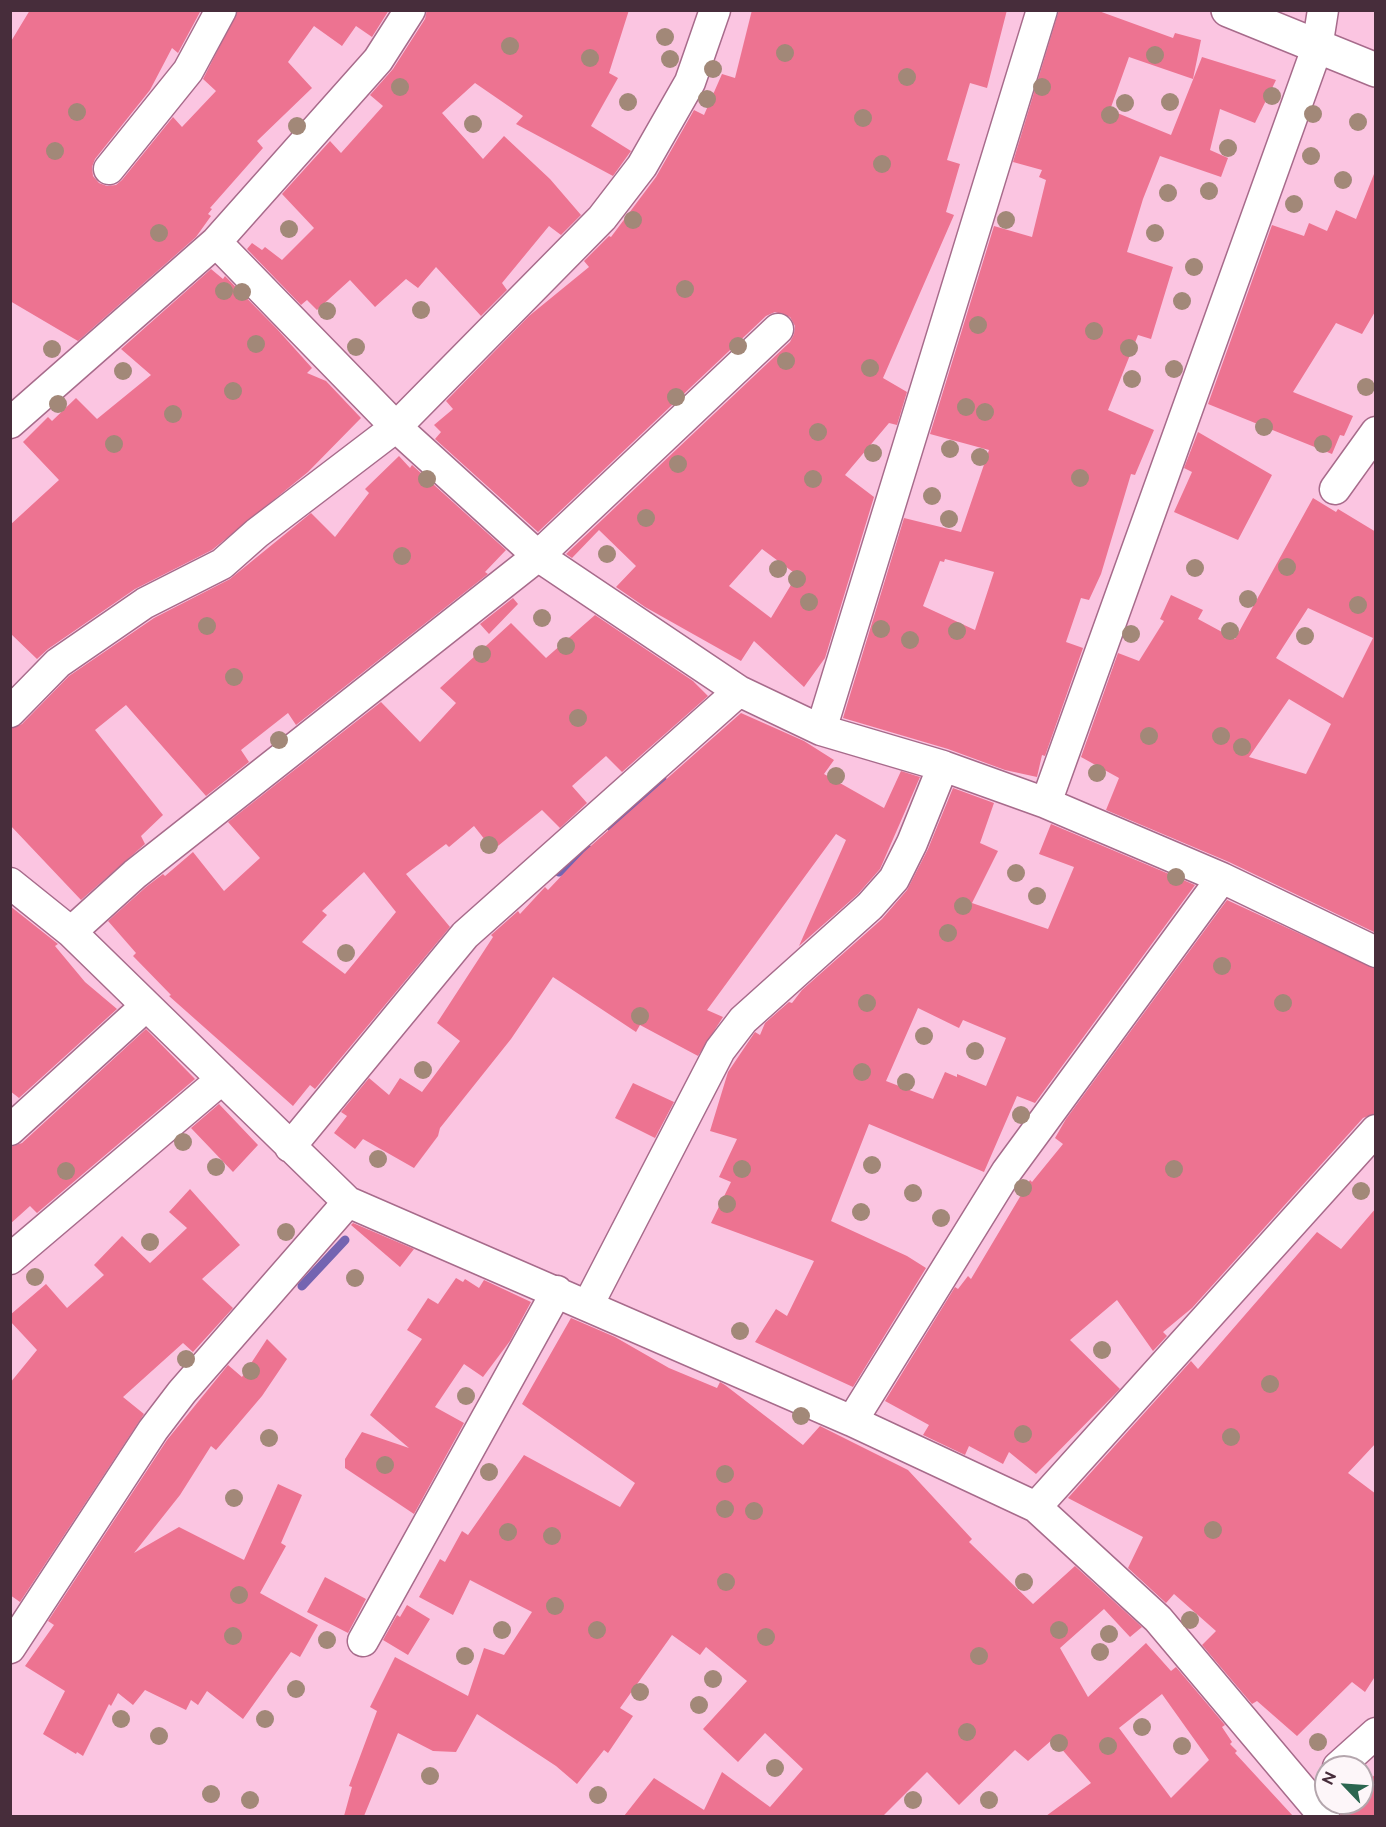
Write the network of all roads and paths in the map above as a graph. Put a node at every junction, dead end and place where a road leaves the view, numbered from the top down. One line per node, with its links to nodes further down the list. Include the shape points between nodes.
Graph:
1 (221, 10): 9 (street, via 188,71)
2 (410, 10): 10 (street, via 378,60)
3 (715, 10): 13 (street, via 690,82 635,174 602,218)
4 (1042, 10): 19 (street)
5 (1228, 10): 7 (street)
6 (1323, 10): 7 (street)
7 (1317, 48): 8 (street); 21 (street)
8 (1376, 70)
9 (109, 169)
10 (216, 242): 12 (street); 13 (street)
11 (778, 329): 16 (street)
12 (10, 423)
13 (396, 428): 16 (street); 18 (street, via 222,564 145,603 58,663)
14 (1376, 432): 15 (street)
15 (1335, 489)
16 (538, 556): 17 (street); 24 (street, via 135,874)
17 (740, 691): 19 (street); 30 (street, via 465,935)
18 (10, 712)
19 (821, 730): 20 (street)
20 (943, 766): 21 (street); 34 (street, via 894,879 870,906 743,1020 720,1050)
21 (1046, 803): 22 (street)
22 (1222, 878): 25 (street); 35 (street, via 1007,1171)
23 (10, 883): 24 (street)
24 (71, 932): 26 (street)
25 (1376, 952)
26 (146, 1006): 27 (street); 28 (street)
27 (222, 1079): 30 (street); 32 (street)
28 (10, 1130)
29 (1376, 1130): 36 (street)
30 (290, 1147): 31 (street)
31 (348, 1202): 33 (street); 38 (street, via 153,1430)
32 (10, 1259)
33 (557, 1291): 34 (street); 37 (street)
34 (588, 1305): 35 (street)
35 (852, 1421): 36 (street)
36 (1036, 1507): 41 (street, via 1158,1619)
37 (363, 1641)
38 (10, 1648)
39 (1376, 1733): 40 (street)
40 (1351, 1755)
41 (1314, 1791)

